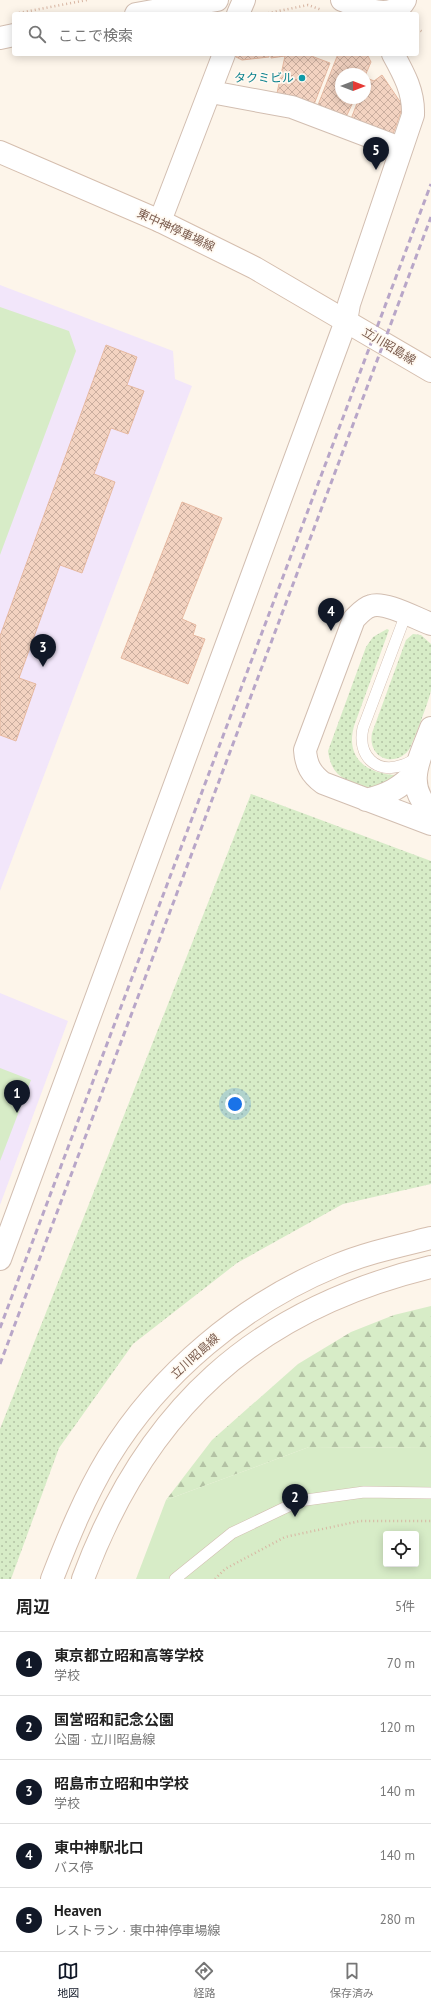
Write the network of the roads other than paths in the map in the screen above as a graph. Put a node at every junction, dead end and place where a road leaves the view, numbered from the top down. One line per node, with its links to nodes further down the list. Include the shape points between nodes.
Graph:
1 (217, 0): 5 (street)
2 (244, 0): 6 (street)
3 (405, 0): 7 (street, via 396,10)
4 (335, 6): 7 (street)
5 (148, 12)
6 (239, 12)
7 (370, 12)
8 (12, 35): 9 (street)
9 (0, 38)
10 (223, 56): 12 (street)
11 (394, 56): 13 (street, via 414,100 413,114)
12 (211, 92): 13 (street, via 292,107); 15 (street)
13 (400, 148): 16 (street, via 349,304)
14 (0, 152): 15 (street, 東中神停車場線)
15 (160, 221): 16 (street, 東中神停車場線, via 255,268)
16 (346, 321): 17 (street, 立川昭島線); 26 (street)
17 (431, 371)
18 (406, 614): 19 (street); 21 (lane, via 361,738 365,755 378,765 393,767); 22 (street, via 383,605 372,606 354,619 305,750 306,760 316,778)
19 (431, 624)
20 (431, 728): 21 (street)
21 (418, 764): 22 (street, via 406,782 394,792); 23 (street, via 416,788 424,804)
22 (366, 800): 24 (street)
23 (431, 811)
24 (431, 824)
25 (431, 1238): 29 (street, 立川昭島線, via 382,1250 335,1266 247,1313 208,1343 168,1381 136,1418 108,1458 85,1499)
26 (0, 1259)
27 (431, 1267): 30 (street, via 345,1293 296,1316 253,1343 213,1376 179,1410 146,1453 118,1497 97,1541)
28 (431, 1493): 31 (lane, via 364,1492 299,1501 232,1533)
29 (52, 1579)
30 (83, 1579)
31 (175, 1579)

